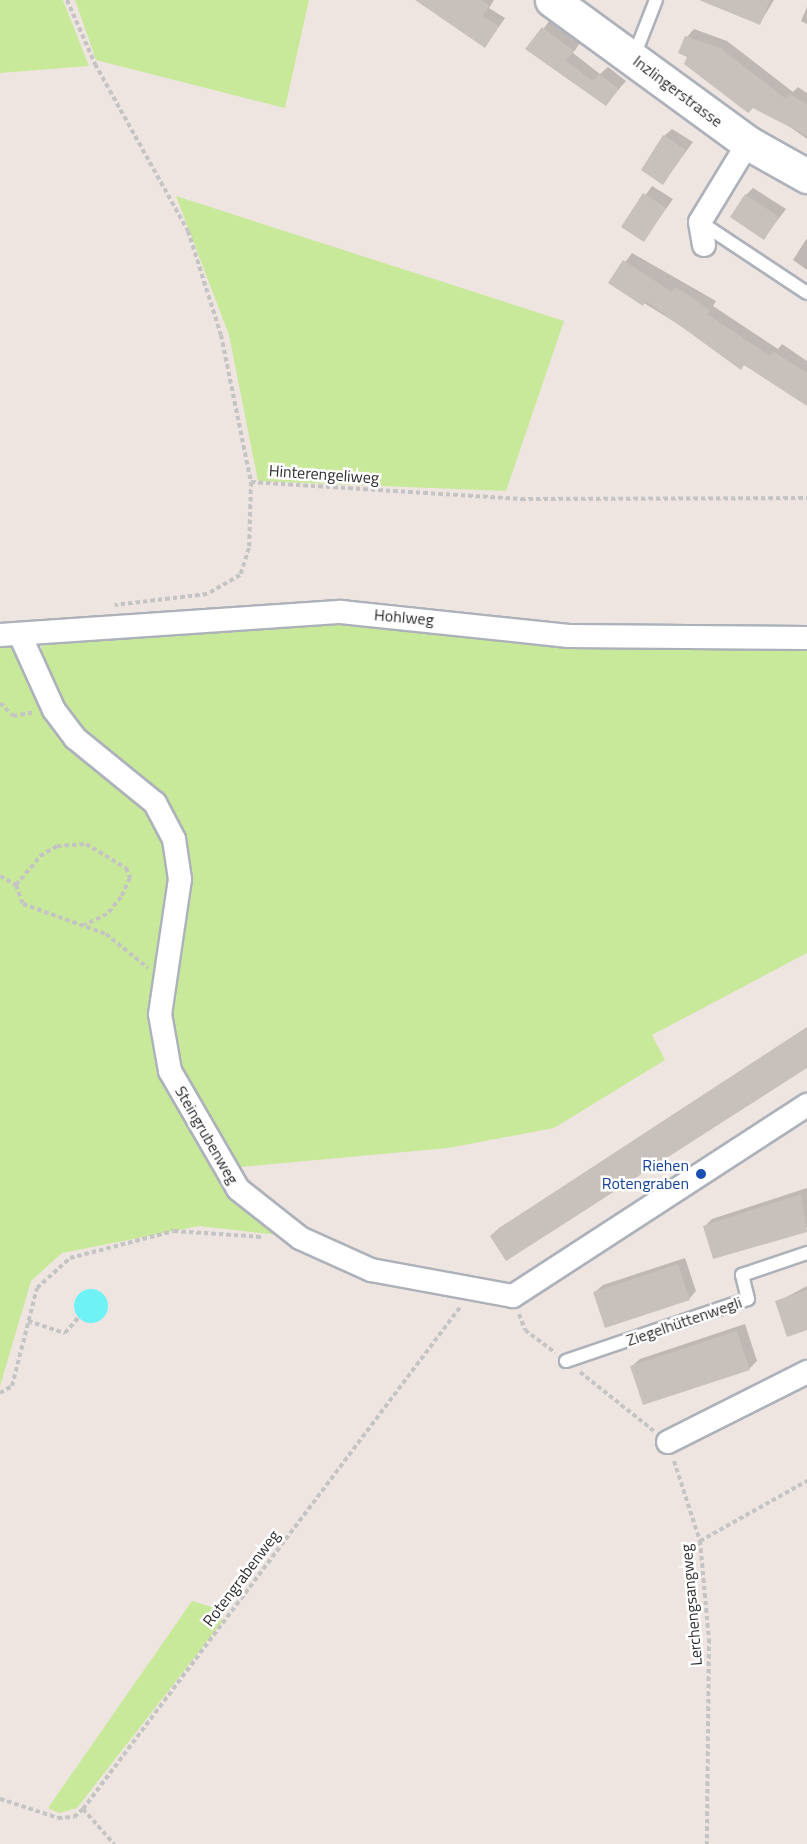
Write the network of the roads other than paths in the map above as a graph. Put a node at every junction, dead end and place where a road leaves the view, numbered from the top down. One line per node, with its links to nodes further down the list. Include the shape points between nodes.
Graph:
1 (552, 0): 3 (street, Inzlingerstrasse)
2 (656, 0): 3 (lane)
3 (633, 57): 4 (street, Inzlingerstrasse)
4 (748, 143): 5 (street, Inzlingerstrasse); 6 (street)
5 (807, 176)
6 (700, 222): 7 (street); 8 (lane)
7 (704, 245)
8 (807, 293)
9 (10, 635): 10 (street, Hohlweg, via 341,612 570,636); 11 (street, Steingrubenweg, via 75,738 155,803 174,839 180,879 160,1014 170,1071 238,1189 300,1238 371,1270 513,1296)
10 (807, 638)
11 (807, 1105)
12 (807, 1253): 13 (lane, Ziegelhüttenwegli, via 742,1275 748,1299)
13 (566, 1361)
14 (807, 1372): 15 (street)
15 (668, 1442)

